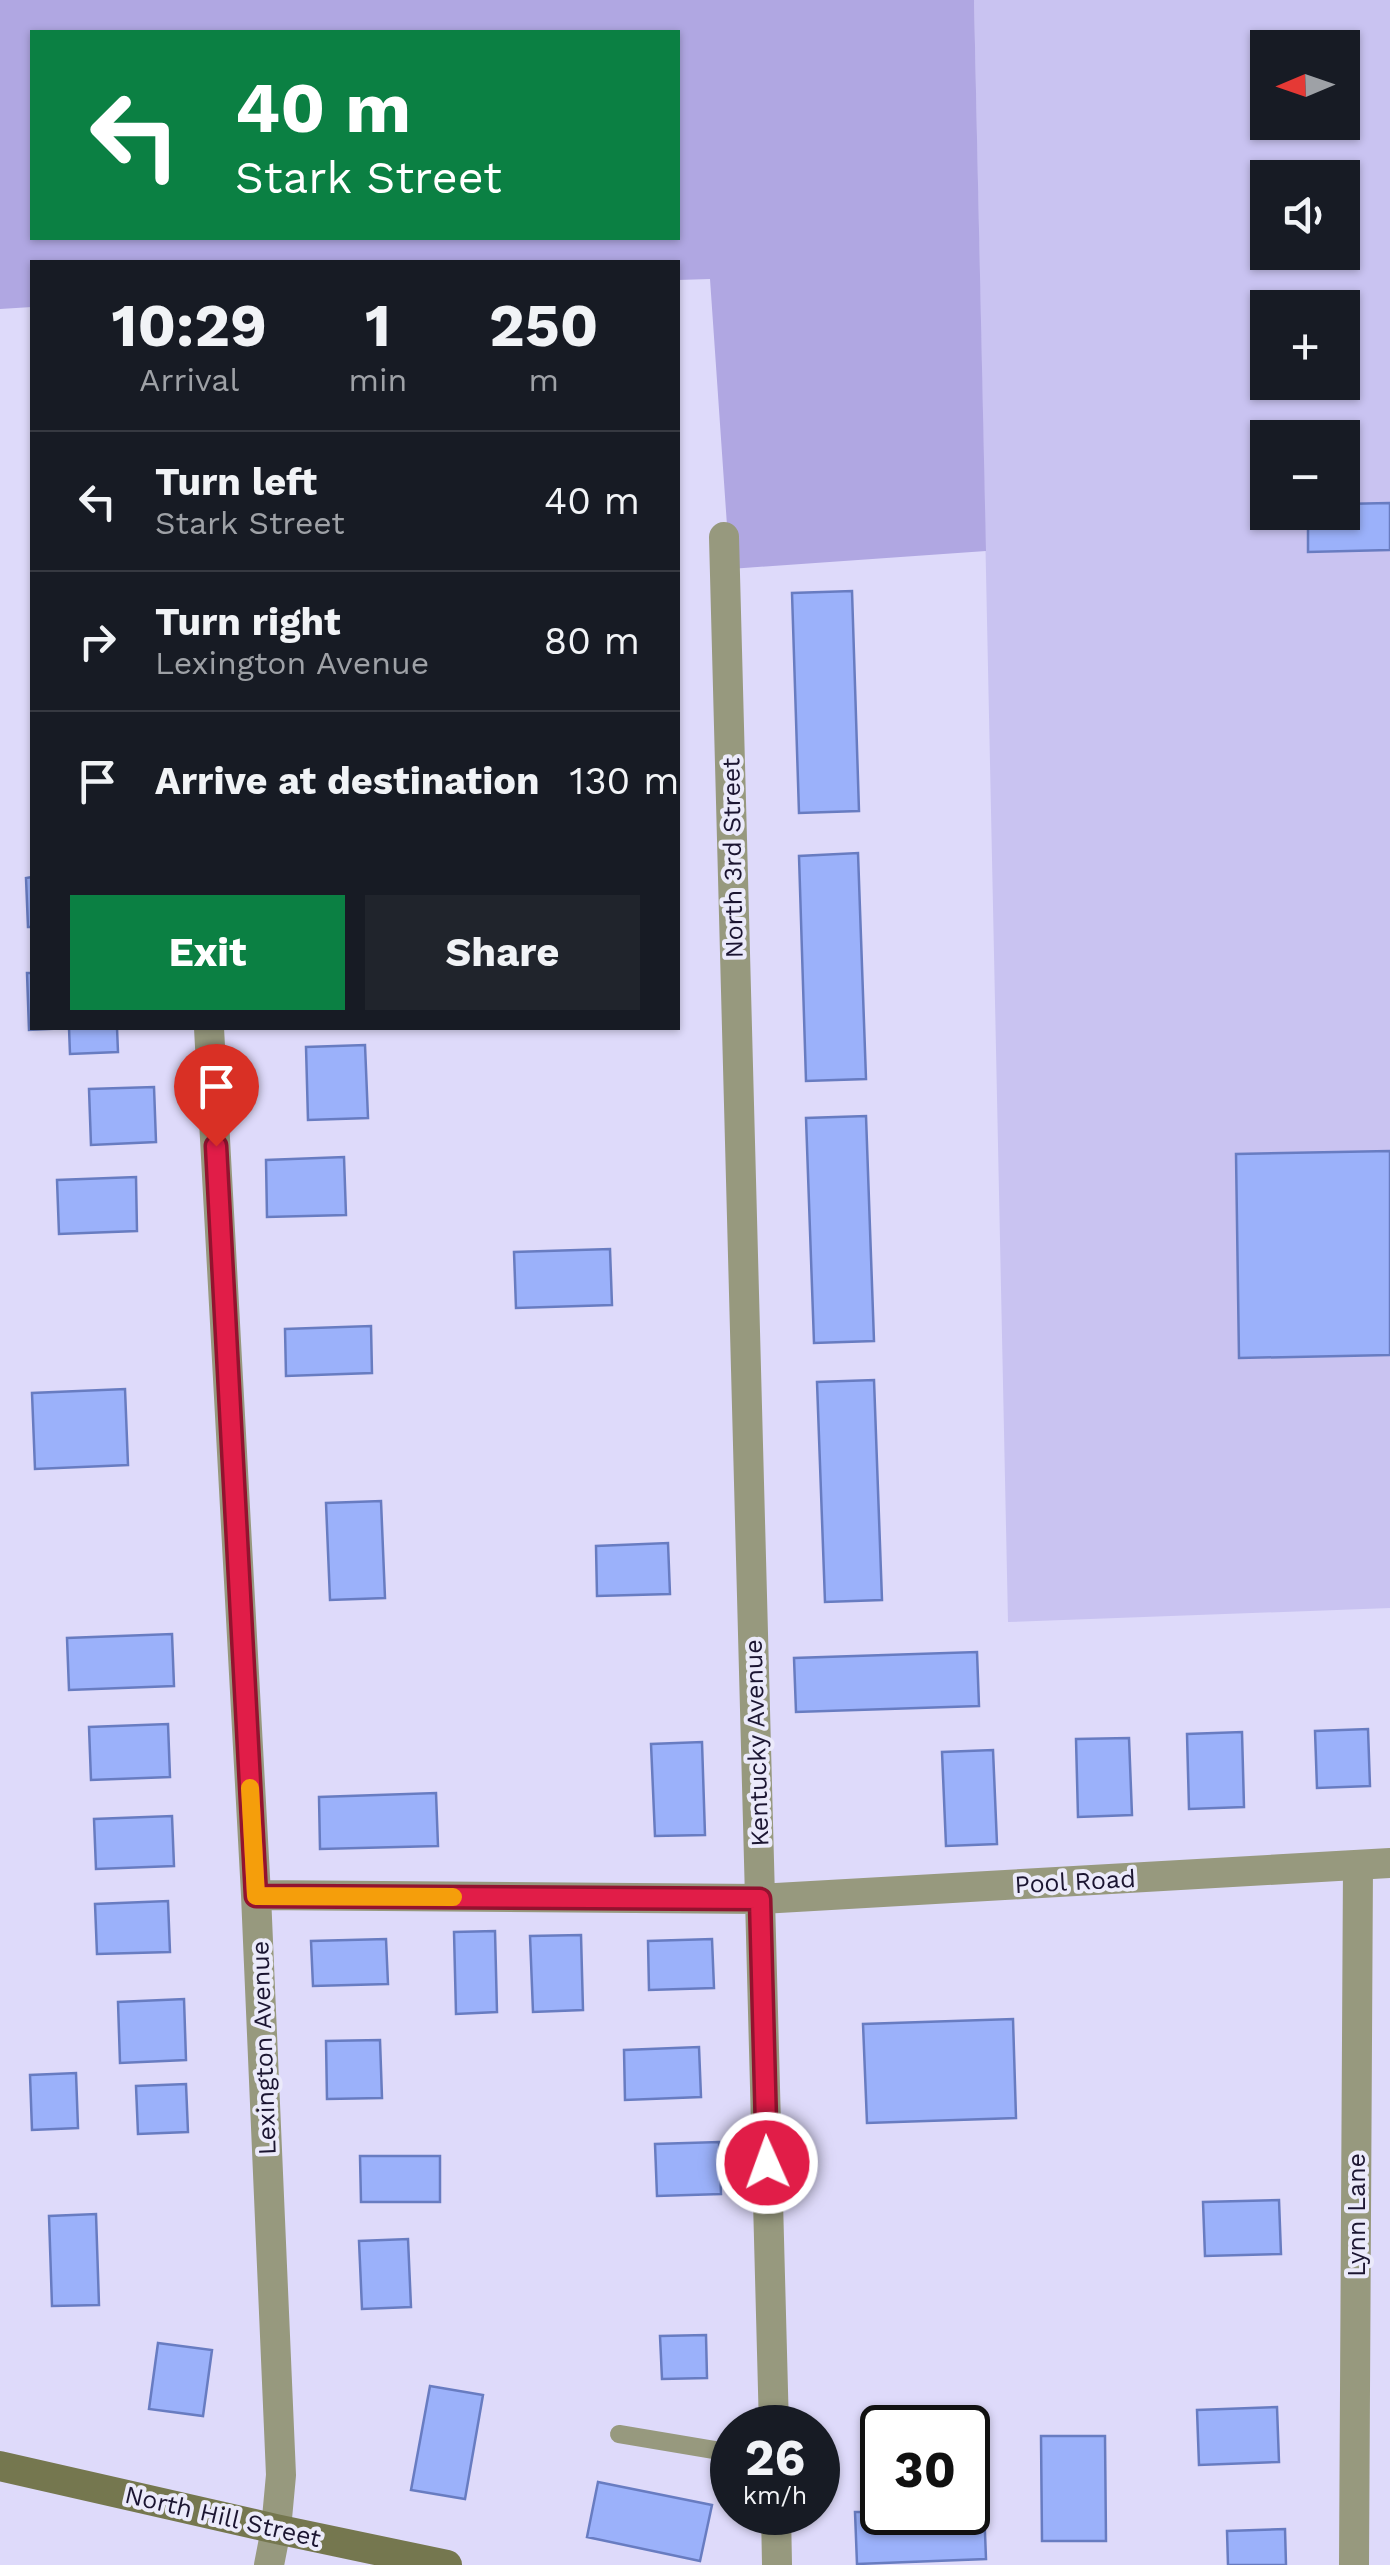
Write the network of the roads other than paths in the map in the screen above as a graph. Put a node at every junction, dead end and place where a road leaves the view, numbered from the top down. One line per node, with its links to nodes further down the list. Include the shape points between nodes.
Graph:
1 (724, 537): 3 (street, North 3rd Street)
2 (209, 1030): 6 (street, Lexington Avenue)
3 (740, 1179): 7 (street, Kentucky Avenue)
4 (1390, 1864): 5 (street, Pool Road)
5 (1358, 1865): 7 (street, Pool Road); 17 (street, Lynn Lane)
6 (256, 1896): 7 (street, Pool Road); 12 (street, Lexington Avenue, via 281,2476)
7 (760, 1899): 8 (street, Kentucky Avenue)
8 (773, 2405)
9 (618, 2434): 10 (lane)
10 (710, 2449)
11 (0, 2466): 12 (street, North Hill Street)
12 (276, 2529): 14 (street, Lexington Avenue); 15 (street, North Hill Street)
13 (776, 2535): 16 (street)
14 (270, 2565)
15 (447, 2565)
16 (777, 2565)
17 (1354, 2565)

